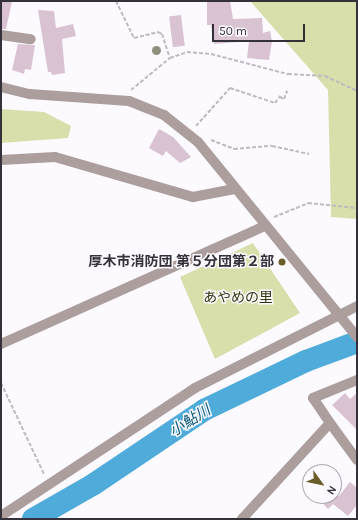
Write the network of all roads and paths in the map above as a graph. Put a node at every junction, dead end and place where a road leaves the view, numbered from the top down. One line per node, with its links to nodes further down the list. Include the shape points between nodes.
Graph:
1 (116, 1): 4 (path, via 134,38 158,32 162,34)
2 (1, 35): 3 (street)
3 (31, 39)
4 (170, 58): 7 (path, via 187,52 211,54 288,74 325,76); 8 (path, via 130,91)
5 (1, 87): 8 (street, via 30,94)
6 (287, 91): 9 (path, via 284,99 280,97 275,103 230,88)
7 (357, 91)
8 (127, 101): 9 (street, via 164,115)
9 (188, 134): 10 (street)
10 (198, 142): 11 (path, via 204,138 234,149 272,146); 13 (street)
11 (309, 154)
12 (1, 160): 13 (street, via 55,157 193,197)
13 (234, 189): 15 (street)
14 (357, 208): 15 (path, via 308,203 272,217)
15 (265, 226): 17 (street); 19 (street)
16 (357, 306): 17 (street)
17 (339, 315): 18 (street); 24 (street, via 195,388)
18 (357, 337)
19 (1, 344)
20 (357, 380): 22 (street, via 313,398)
21 (1, 383): 24 (path)
22 (330, 423): 23 (street); 26 (street)
23 (357, 460)
24 (49, 483): 25 (street)
25 (1, 516)
26 (242, 519)

